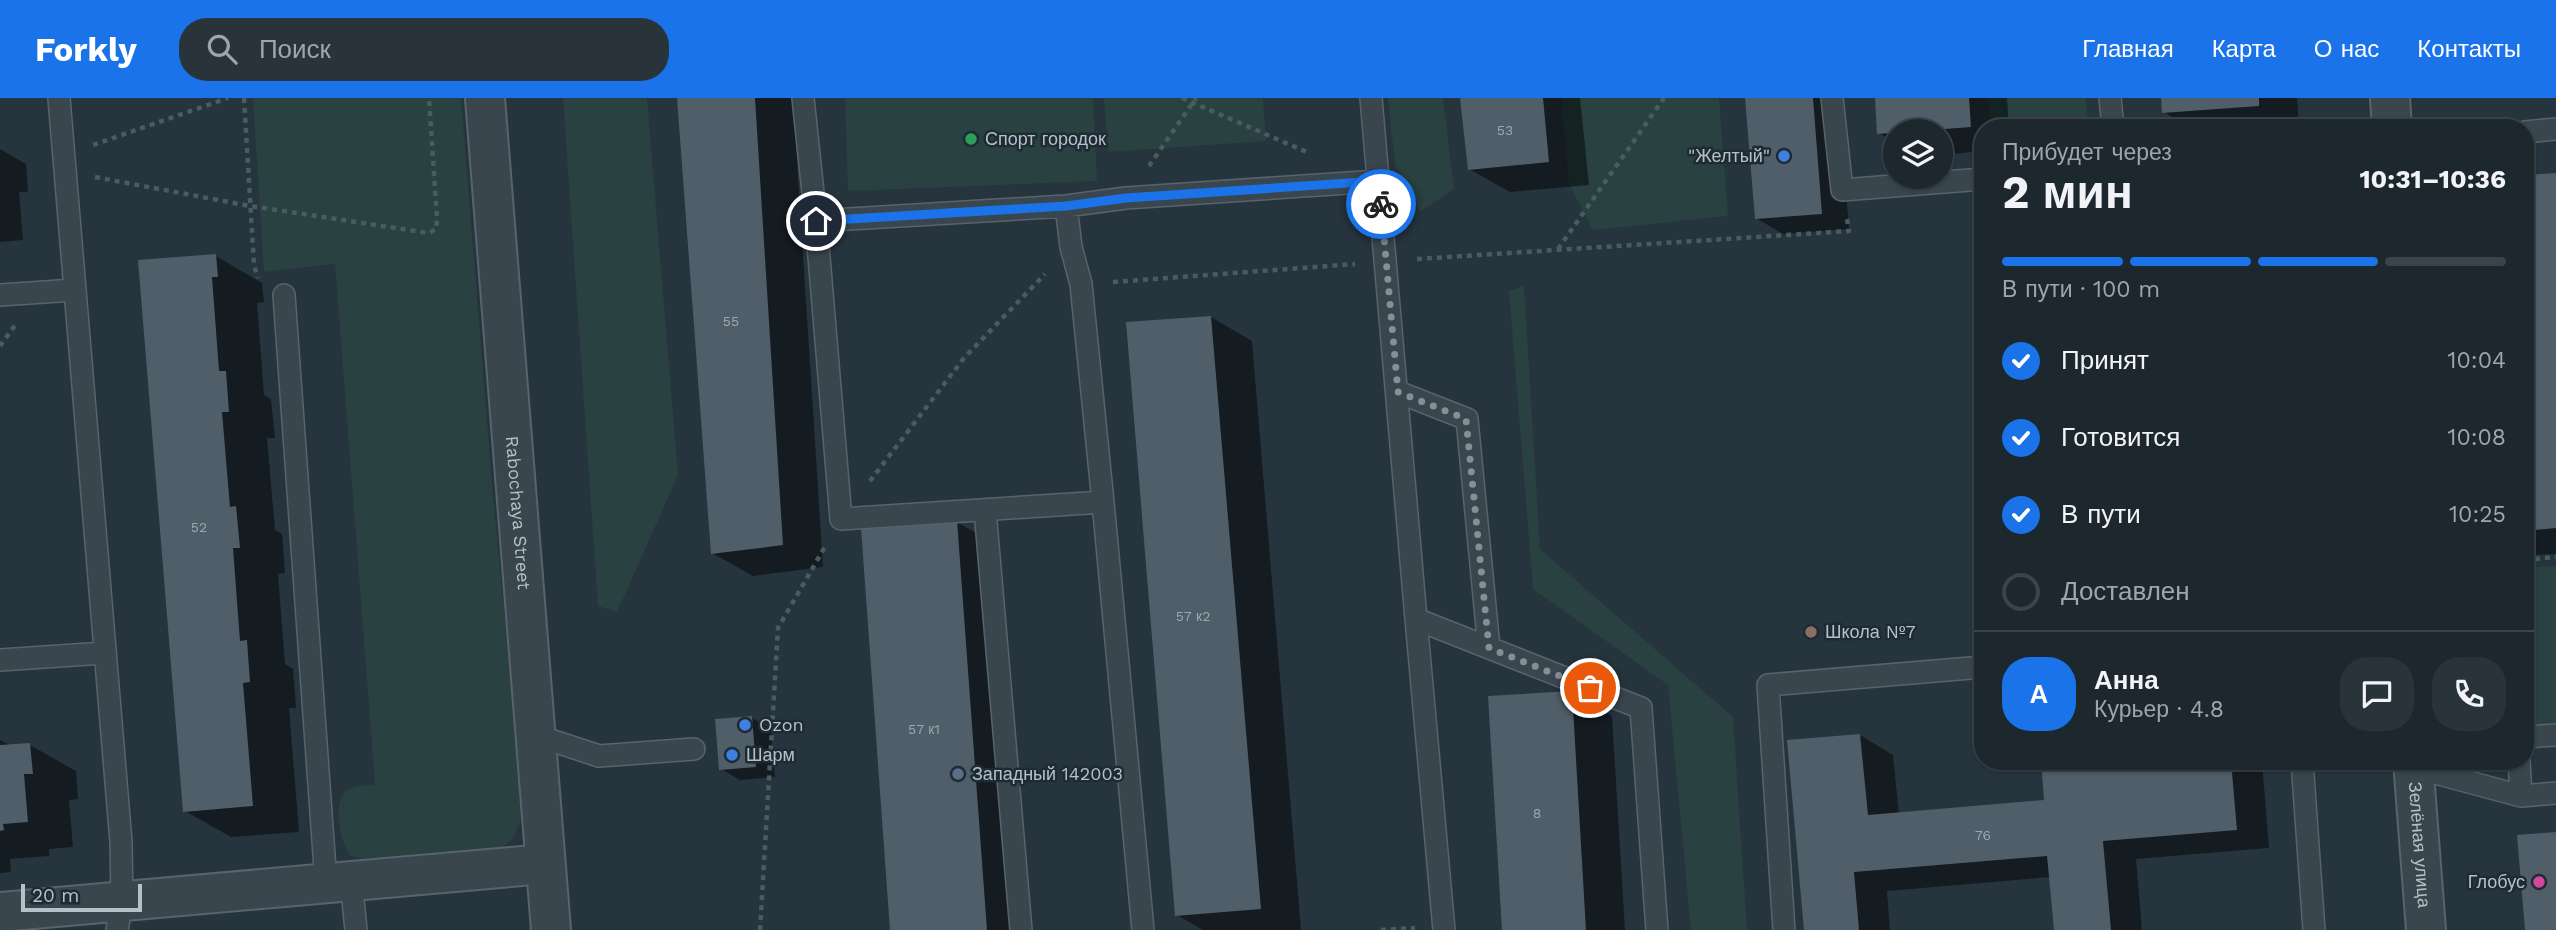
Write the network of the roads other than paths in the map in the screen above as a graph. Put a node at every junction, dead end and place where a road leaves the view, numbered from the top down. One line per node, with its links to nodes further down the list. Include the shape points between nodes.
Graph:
1 (59, 98): 16 (lane)
2 (485, 98): 27 (street, Rabochaya Street)
3 (803, 98): 15 (lane)
4 (1371, 98): 13 (lane)
5 (1832, 98): 12 (lane, via 1842,190)
6 (2110, 98): 8 (lane)
7 (2390, 98): 9 (street)
8 (2112, 119)
9 (2391, 119)
10 (2556, 129): 11 (lane)
11 (2534, 131)
12 (1974, 180)
13 (1378, 181): 14 (lane); 19 (lane)
14 (1066, 206): 15 (lane); 20 (lane, via 1081,284)
15 (816, 221): 21 (lane, via 841,519)
16 (74, 290): 17 (lane); 24 (lane)
17 (0, 295)
18 (284, 295): 38 (lane)
19 (1398, 392): 22 (lane); 23 (lane, via 1466,419)
20 (1103, 502): 21 (lane); 44 (lane)
21 (985, 510): 43 (lane)
22 (1416, 620): 23 (lane); 45 (lane)
23 (1489, 648): 46 (lane, via 1641,708)
24 (104, 653): 25 (lane); 40 (lane, via 121,842)
25 (0, 660)
26 (1974, 668): 47 (lane, via 1768,685)
27 (535, 735): 30 (lane, via 598,756); 37 (street, Rabochaya Street)
28 (2556, 735): 29 (lane)
29 (2534, 736)
30 (694, 749)
31 (2303, 770): 48 (lane)
32 (2413, 770): 49 (street, Зелёная улица)
33 (2433, 770): 36 (lane)
34 (2520, 770): 36 (lane)
35 (2556, 793): 36 (lane)
36 (2521, 796)
37 (545, 864): 38 (street); 42 (street, Rabochaya Street)
38 (339, 882): 40 (street); 41 (lane)
39 (0, 912): 40 (street)
40 (120, 916)
41 (356, 930)
42 (551, 930)
43 (1021, 930)
44 (1143, 930)
45 (1444, 930)
46 (1657, 930)
47 (1784, 930)
48 (2314, 930)
49 (2426, 930)

